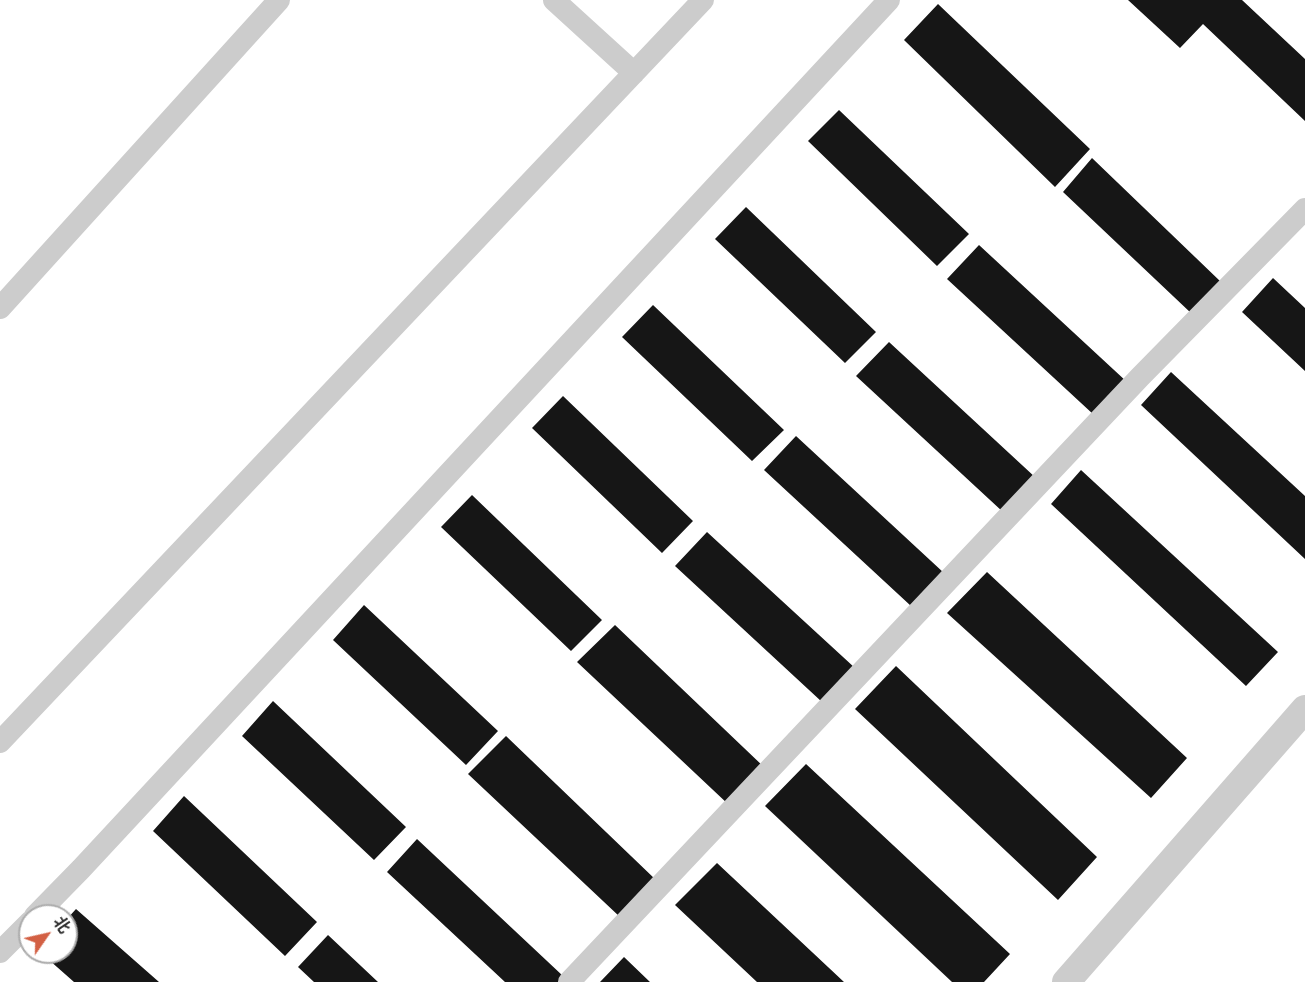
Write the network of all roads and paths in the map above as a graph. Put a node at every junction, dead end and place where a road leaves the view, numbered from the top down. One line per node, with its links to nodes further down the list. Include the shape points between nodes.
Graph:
1 (279, 0): 7 (street)
2 (554, 0): 5 (street)
3 (703, 0): 5 (street)
4 (889, 0): 10 (street)
5 (634, 73): 9 (street)
6 (1305, 209): 13 (street, via 1140,376)
7 (0, 308)
8 (1305, 709): 14 (street)
9 (0, 742)
10 (47, 904)
11 (18, 934): 12 (street)
12 (0, 952)
13 (569, 982)
14 (1066, 982)

